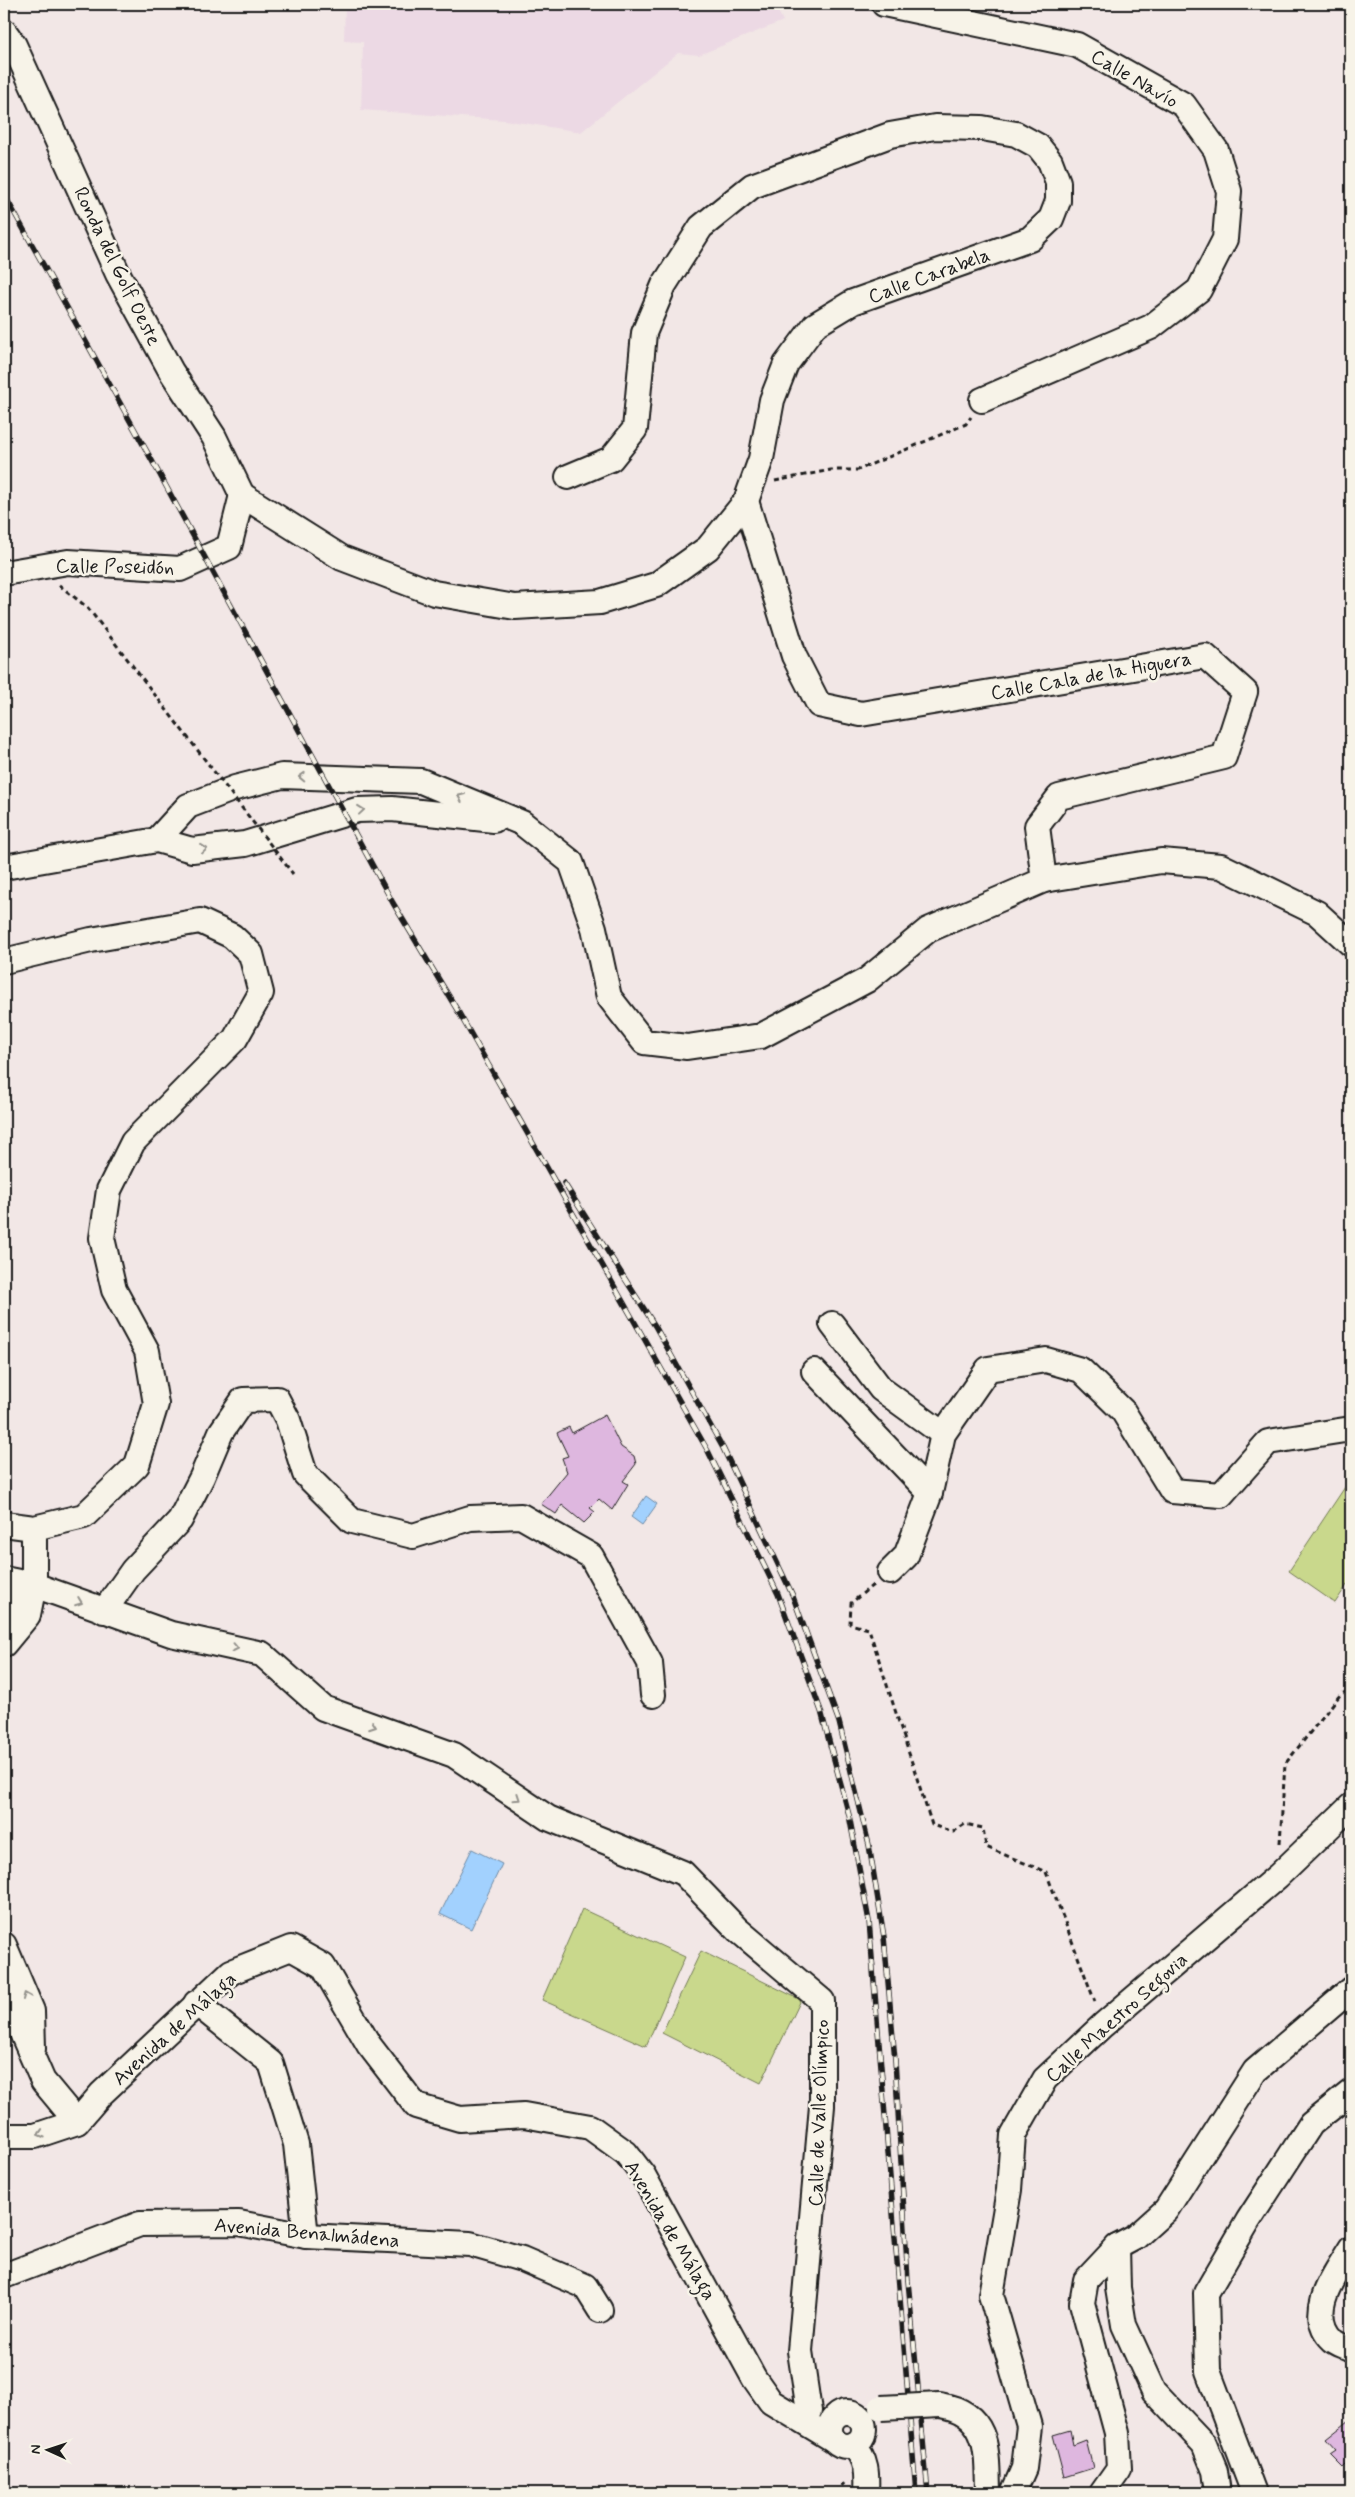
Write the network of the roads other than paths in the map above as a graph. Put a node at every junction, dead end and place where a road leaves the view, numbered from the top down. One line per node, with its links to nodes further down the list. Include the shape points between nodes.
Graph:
1 (884, 4): 3 (street, Calle Navío, via 1077,45 1184,105 1216,150 1229,191 1225,239 1199,290 1151,326)
2 (4, 31): 5 (street, Ronda del Golf Oeste, via 14,45 118,274 171,371 214,437)
3 (982, 400)
4 (568, 477): 6 (street, Calle Carabela, via 611,459 635,429 644,334 664,285 701,227 752,186 890,135 935,127 982,128 1016,134 1038,146 1050,161 1058,182 1058,201 1051,219 1030,239 853,302 815,325 786,364 772,400 761,458)
5 (242, 495): 6 (street, Calle Carabela, via 342,558 434,593 515,607 600,602 656,585 708,548); 7 (street, Calle Poseidón, via 229,548 180,569 68,562)
6 (746, 500): 11 (street, Calle Cala de la Higuera, via 794,656 819,705 861,714 1205,656 1245,692 1224,757 1059,797 1037,826)
7 (4, 573)
8 (522, 823): 9 (street, one-way to 8, via 192,850 245,844 357,810 392,809); 9 (street, one-way to 9, via 421,781 282,776 235,788 188,806); 11 (street, via 571,862 594,928 609,997 644,1042 687,1047 761,1036 867,980 928,930)
9 (157, 840): 10 (street)
10 (4, 867)
11 (1044, 880): 12 (street, via 1161,861 1221,866 1317,913)
12 (1351, 944)
13 (4, 961): 20 (street, via 91,940 200,921 232,936 251,954 261,993 235,1039 133,1142 109,1190 102,1238 114,1290 147,1351 156,1404 137,1465 84,1516)
14 (832, 1324): 17 (street, via 881,1389)
15 (814, 1371): 18 (street)
16 (1351, 1429): 17 (street, via 1268,1442 1221,1495 1172,1491 1123,1411 1081,1370 1046,1360 988,1369)
17 (943, 1434): 18 (street)
18 (930, 1493): 21 (street, via 906,1556)
19 (4, 1524): 20 (street)
20 (34, 1528): 23 (street)
21 (890, 1572)
22 (4, 1579): 23 (street, Calle de Valle Olímpico)
23 (34, 1584): 24 (street); 25 (street, Calle de Valle Olímpico, one-way to 25); 26 (street, via 28,1615)
24 (4, 1611)
25 (104, 1611): 27 (street, via 133,1570 180,1520 221,1432 244,1400 277,1399 288,1420 305,1474 352,1521 414,1536 470,1518 520,1516 591,1556 650,1663); 44 (street, Calle de Valle Olímpico, one-way to 44, via 171,1634 262,1654 323,1708 454,1755 548,1818 683,1873 738,1930 822,2001 822,2106 800,2351)
26 (4, 1644)
27 (653, 1695)
28 (1351, 1806): 49 (street, Calle Maestro Segovia, via 1278,1876 1103,2025 1045,2079 1013,2134 1009,2190 991,2295 1029,2426 1024,2468)
29 (4, 1945): 33 (street, one-way to 29, via 32,2011)
30 (1351, 1989): 38 (street, via 1255,2071 1166,2210 1136,2237)
31 (4, 1992): 33 (street)
32 (196, 2003): 35 (street, Avenida de Málaga, via 101,2094); 37 (street, via 271,2063 296,2144); 43 (street, Avenida de Málaga, via 231,1972 290,1948 323,1966 369,2045 416,2106 460,2119 524,2115 590,2127 626,2153 643,2176 754,2378 770,2402)
33 (33, 2061): 35 (street, via 43,2082)
34 (1351, 2092): 52 (street, via 1311,2124 1206,2293 1208,2371)
35 (77, 2122): 36 (street, one-way to 36, via 35,2136)
36 (4, 2136)
37 (306, 2236): 40 (street, Avenida Benalmádena, via 239,2223 140,2224); 41 (street, Avenida Benalmádena, via 470,2244 522,2259 585,2286)
38 (1117, 2247): 50 (street, via 1086,2280 1082,2303 1117,2433 1119,2469); 51 (street, via 1118,2288 1124,2325 1154,2391 1204,2444 1215,2471)
39 (1351, 2248): 42 (street, via 1325,2292 1321,2321 1333,2340)
40 (4, 2276)
41 (600, 2310)
42 (1351, 2349)
43 (782, 2410): 44 (street); 46 (street)
44 (809, 2411): 45 (street)
45 (850, 2417): 46 (street, via 863,2434); 48 (street, bridge, via 881,2408 940,2405 958,2408 976,2423 987,2449)
46 (843, 2442): 47 (street, via 861,2453 867,2474)
47 (866, 2493)
48 (988, 2493)
49 (1013, 2493)
50 (1102, 2493)
51 (1218, 2493)
52 (1254, 2493)

